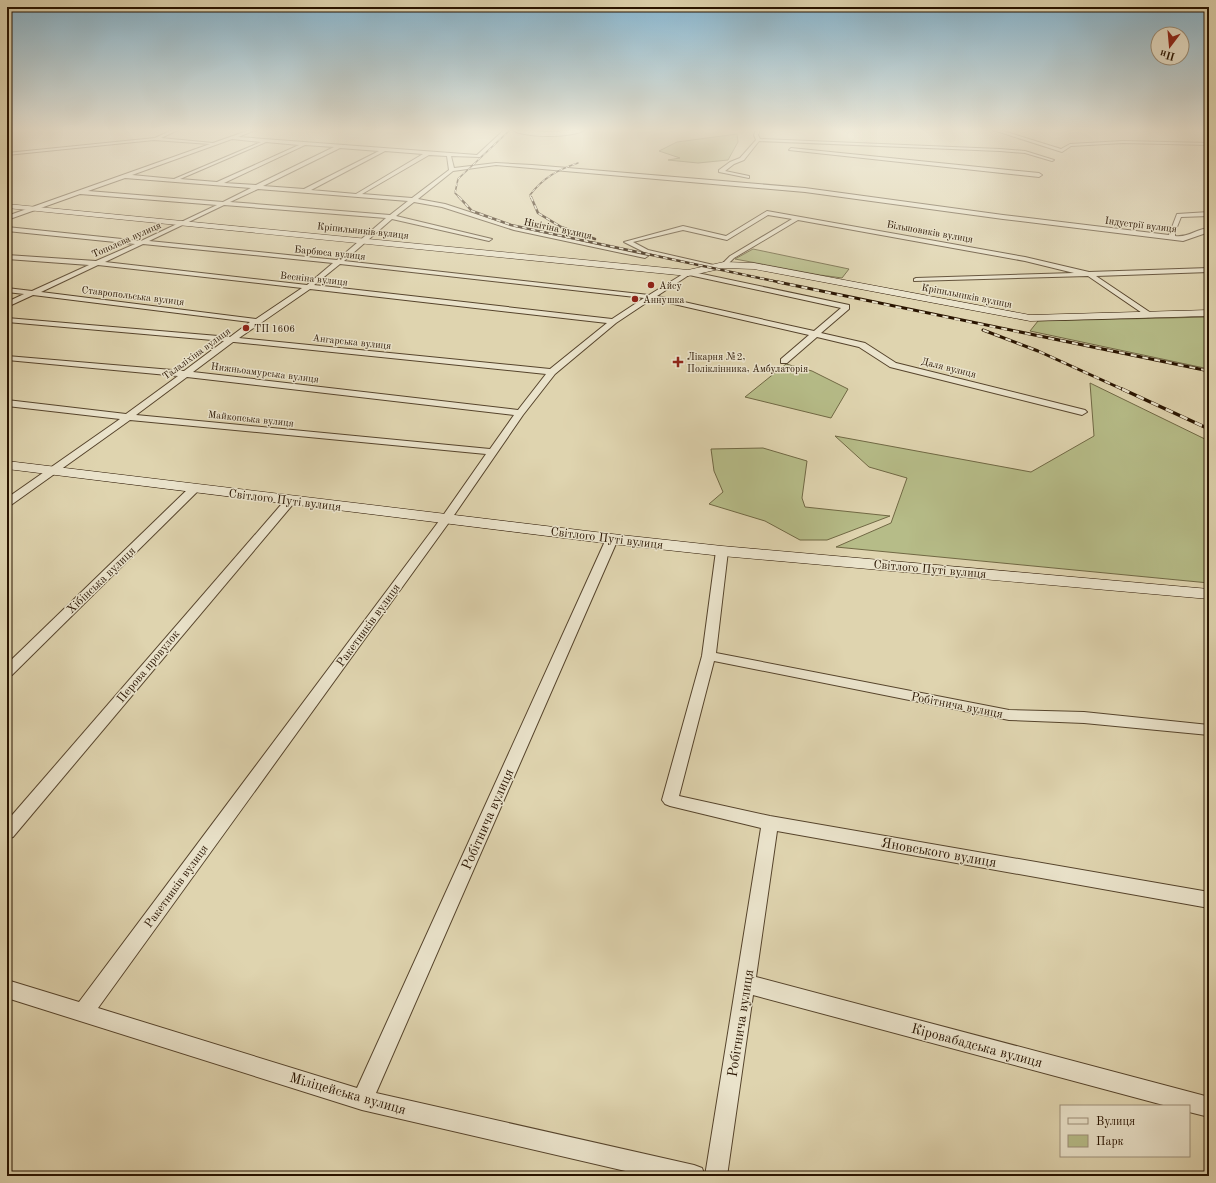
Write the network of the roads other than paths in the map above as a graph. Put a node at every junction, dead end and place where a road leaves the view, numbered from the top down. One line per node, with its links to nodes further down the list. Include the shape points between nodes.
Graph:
1 (98, 185): 10 (street)
2 (233, 185): 8 (street, Нікітіна вулиця)
3 (261, 185): 8 (street, Тополєва вулиця)
4 (316, 185): 9 (street)
5 (374, 185): 11 (street)
6 (432, 185): 12 (street, Талаліхіна вулиця)
7 (752, 185): 24 (street, Індустрії вулиця)
8 (257, 187): 9 (street, Нікітіна вулиця); 13 (street, Тополєва вулиця)
9 (305, 191): 11 (street, Нікітіна вулиця)
10 (79, 192): 13 (street); 15 (street)
11 (357, 195): 12 (street, Нікітіна вулиця)
12 (413, 200): 18 (street, Талаліхіна вулиця); 32 (street, Нікітіна вулиця, via 443,205 514,228)
13 (224, 204): 18 (street); 21 (street, Тополєва вулиця)
14 (7, 206): 15 (street, Кріпильників вулиця)
15 (33, 208): 19 (street); 21 (street, Кріпильників вулиця)
16 (767, 213): 20 (street, Більшовиків вулиця); 31 (street, Кріпильників вулиця, via 727,238 683,228 627,242 646,251)
17 (1209, 214): 24 (street, via 1179,215)
18 (391, 217): 25 (street); 26 (street, Талаліхіна вулиця)
19 (7, 218)
20 (798, 218): 31 (street, Кріпильників вулиця); 35 (street, Більшовиків вулиця, via 1025,259)
21 (184, 223): 26 (street, Кріпильників вулиця); 27 (street, Тополєва вулиця)
22 (7, 229): 27 (street, Барбюса вулиця)
23 (1209, 230): 24 (street, Індустрії вулиця, via 1189,238)
24 (1172, 237)
25 (490, 239)
26 (365, 241): 29 (street, Талаліхіна вулиця); 34 (street, Кріпильників вулиця)
27 (142, 242): 29 (street, Барбюса вулиця); 30 (street, Тополєва вулиця)
28 (10, 256): 30 (street, Весніна вулиця)
29 (338, 262): 37 (street, Талаліхіна вулиця); 40 (street, Барбюса вулиця)
30 (95, 263): 37 (street, Весніна вулиця); 39 (street, Тополєва вулиця)
31 (720, 266): 32 (street, Кріпильників вулиця); 43 (street, Кріпильників вулиця, via 754,266 1030,318)
32 (703, 270): 34 (street, Кріпильників вулиця)
33 (1209, 270): 35 (street, Більшовиків вулиця)
34 (688, 273): 40 (street, Ракетників вулиця); 47 (street, via 846,307)
35 (1089, 274): 36 (street, Більшовиків вулиця); 43 (street, Більшовиків вулиця)
36 (916, 280)
37 (308, 287): 45 (street, Талаліхіна вулиця); 46 (street, Весніна вулиця)
38 (7, 290): 39 (street, Ставропольська вулиця)
39 (33, 293): 41 (street, Тополєва вулиця); 45 (street, Ставропольська вулиця)
40 (651, 297): 46 (street, Ракетників вулиця); 47 (street, Даля вулиця)
41 (7, 305)
42 (1209, 313): 43 (street, Кріпильників вулиця)
43 (1148, 315)
44 (7, 320): 48 (street, Ангарська вулиця)
45 (257, 321): 48 (street, Талаліхіна вулиця)
46 (614, 321): 51 (street, Ракетників вулиця)
47 (816, 334): 50 (street); 54 (street, Даля вулиця, via 862,345 893,365)
48 (234, 340): 51 (street, Ангарська вулиця); 52 (street, Талаліхіна вулиця)
49 (7, 358): 52 (street, Нижньоамурська вулиця)
50 (784, 361)
51 (552, 372): 55 (street, Ракетників вулиця)
52 (185, 374): 55 (street, Нижньоамурська вулиця); 56 (street, Талаліхіна вулиця)
53 (7, 403): 56 (street, Майкопська вулиця)
54 (1082, 412)
55 (520, 413): 57 (street, Ракетників вулиця)
56 (128, 417): 57 (street, Майкопська вулиця); 59 (street, Талаліхіна вулиця)
57 (492, 452): 63 (street, Ракетників вулиця)
58 (7, 465): 59 (street, Світлого Путі вулиця)
59 (50, 471): 60 (street, Світлого Путі вулиця); 62 (street, Талаліхіна вулиця)
60 (194, 489): 61 (street, Світлого Путі вулиця); 68 (street, Хібінська вулиця)
61 (290, 500): 63 (street, Світлого Путі вулиця); 71 (street, Перова провулок)
62 (7, 503)
63 (446, 519): 64 (street, Світлого Путі вулиця); 75 (street, Ракетників вулиця)
64 (612, 539): 65 (street, Світлого Путі вулиця); 76 (street, Робітнича вулиця)
65 (722, 551): 66 (street, Світлого Путі вулиця); 67 (street)
66 (1209, 594)
67 (709, 656): 69 (street, Робітнича вулиця, via 1009,715 1099,718); 70 (street, Яновського вулиця, via 670,800)
68 (7, 672)
69 (1209, 730)
70 (770, 823): 72 (street, Яновського вулиця); 73 (street, Робітнича вулиця)
71 (7, 832)
72 (1209, 900)
73 (746, 984): 77 (street, Кіровабадська вулиця); 79 (street, Робітнича вулиця)
74 (7, 990): 75 (street, Міліцейська вулиця)
75 (83, 1013): 76 (street, Міліцейська вулиця)
76 (362, 1100): 78 (street, Міліцейська вулиця)
77 (1209, 1107)
78 (694, 1176)
79 (716, 1176)

